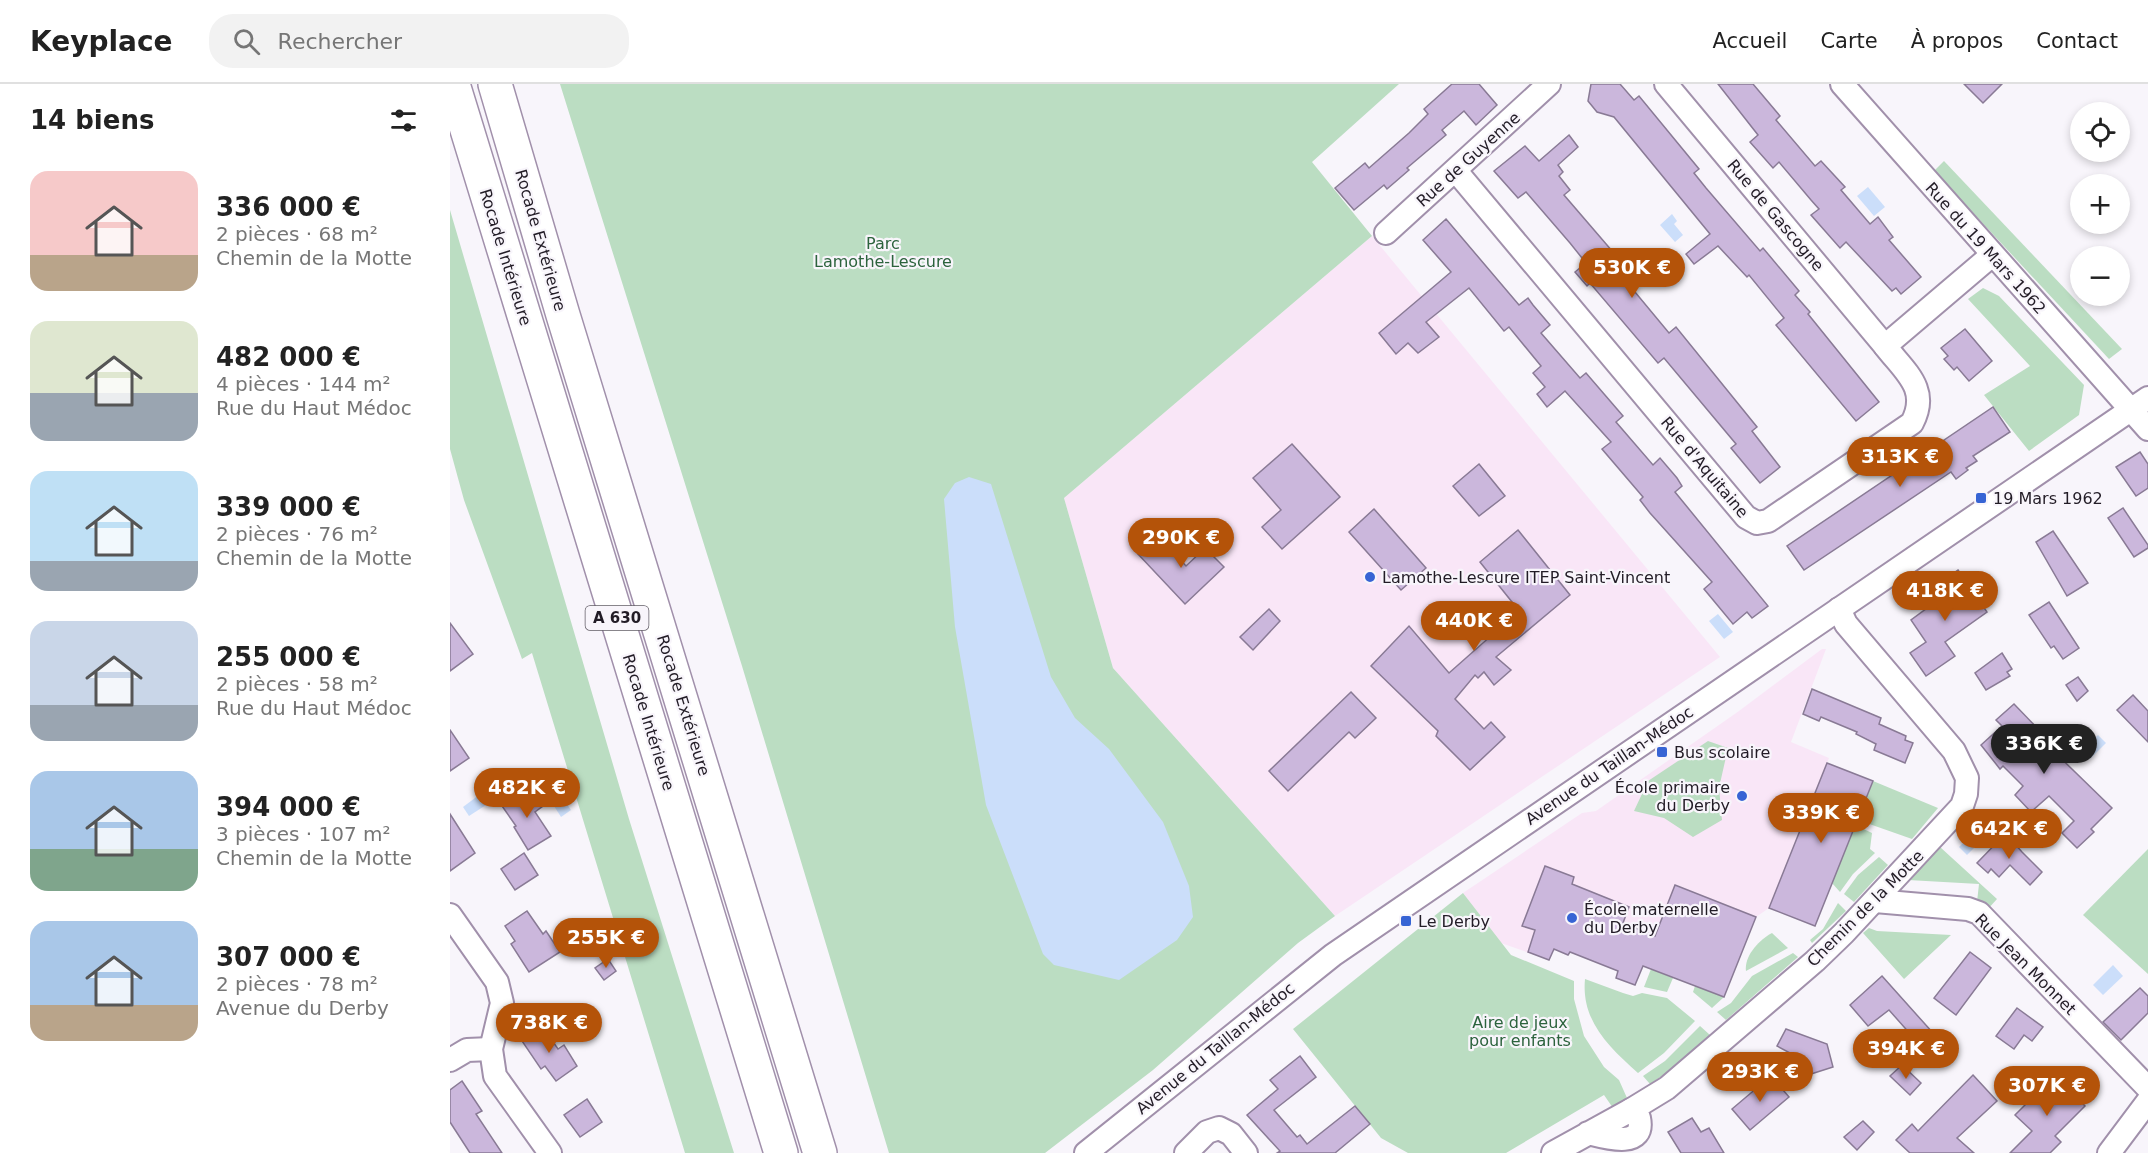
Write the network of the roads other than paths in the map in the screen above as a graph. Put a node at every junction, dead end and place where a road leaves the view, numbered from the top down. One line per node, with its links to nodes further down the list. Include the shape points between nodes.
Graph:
1 (453, 84): 20 (highway, Rocade Intérieure / A 630)
2 (495, 84): 21 (highway, Rocade Extérieure / A 630, via 562,315)
3 (1549, 84): 6 (street, Rue de Guyenne)
4 (1666, 84): 9 (street, Rue de Gascogne)
5 (1842, 84): 8 (street, Rue du 19 Mars 1962)
6 (1456, 171): 7 (street, Rue de Guyenne); 9 (street, Rue d'Aquitaine, via 1751,521 1768,521 1912,423 1920,409 1918,389)
7 (1386, 233)
8 (1992, 255): 9 (street); 10 (street, Rue du 19 Mars 1962)
9 (1885, 346)
10 (2140, 404): 11 (street, Rue du 19 Mars 1962); 12 (street, Avenue du Taillan-Médoc)
11 (2148, 429)
12 (1839, 609): 13 (street, Chemin de la Motte, via 1846,624 1954,751 1967,778 1966,794 1954,817); 22 (street, Avenue du Taillan-Médoc, via 1317,966)
13 (1875, 902): 17 (street, Rue Jean Monnet, via 1979,913); 25 (street, Chemin de la Motte, via 1667,1088 1631,1110 1640,1123 1632,1137 1613,1140 1588,1133)
14 (450, 915): 15 (street, via 497,982 502,1003)
15 (492, 1049): 16 (street, via 467,1050); 19 (street, via 495,1076)
16 (450, 1060)
17 (2148, 1088)
18 (2148, 1101): 26 (street)
19 (550, 1153)
20 (781, 1153)
21 (820, 1153)
22 (1086, 1153)
23 (1185, 1153): 24 (street, via 1208,1132 1219,1128 1231,1134)
24 (1246, 1153)
25 (1553, 1153)
26 (2109, 1153)

